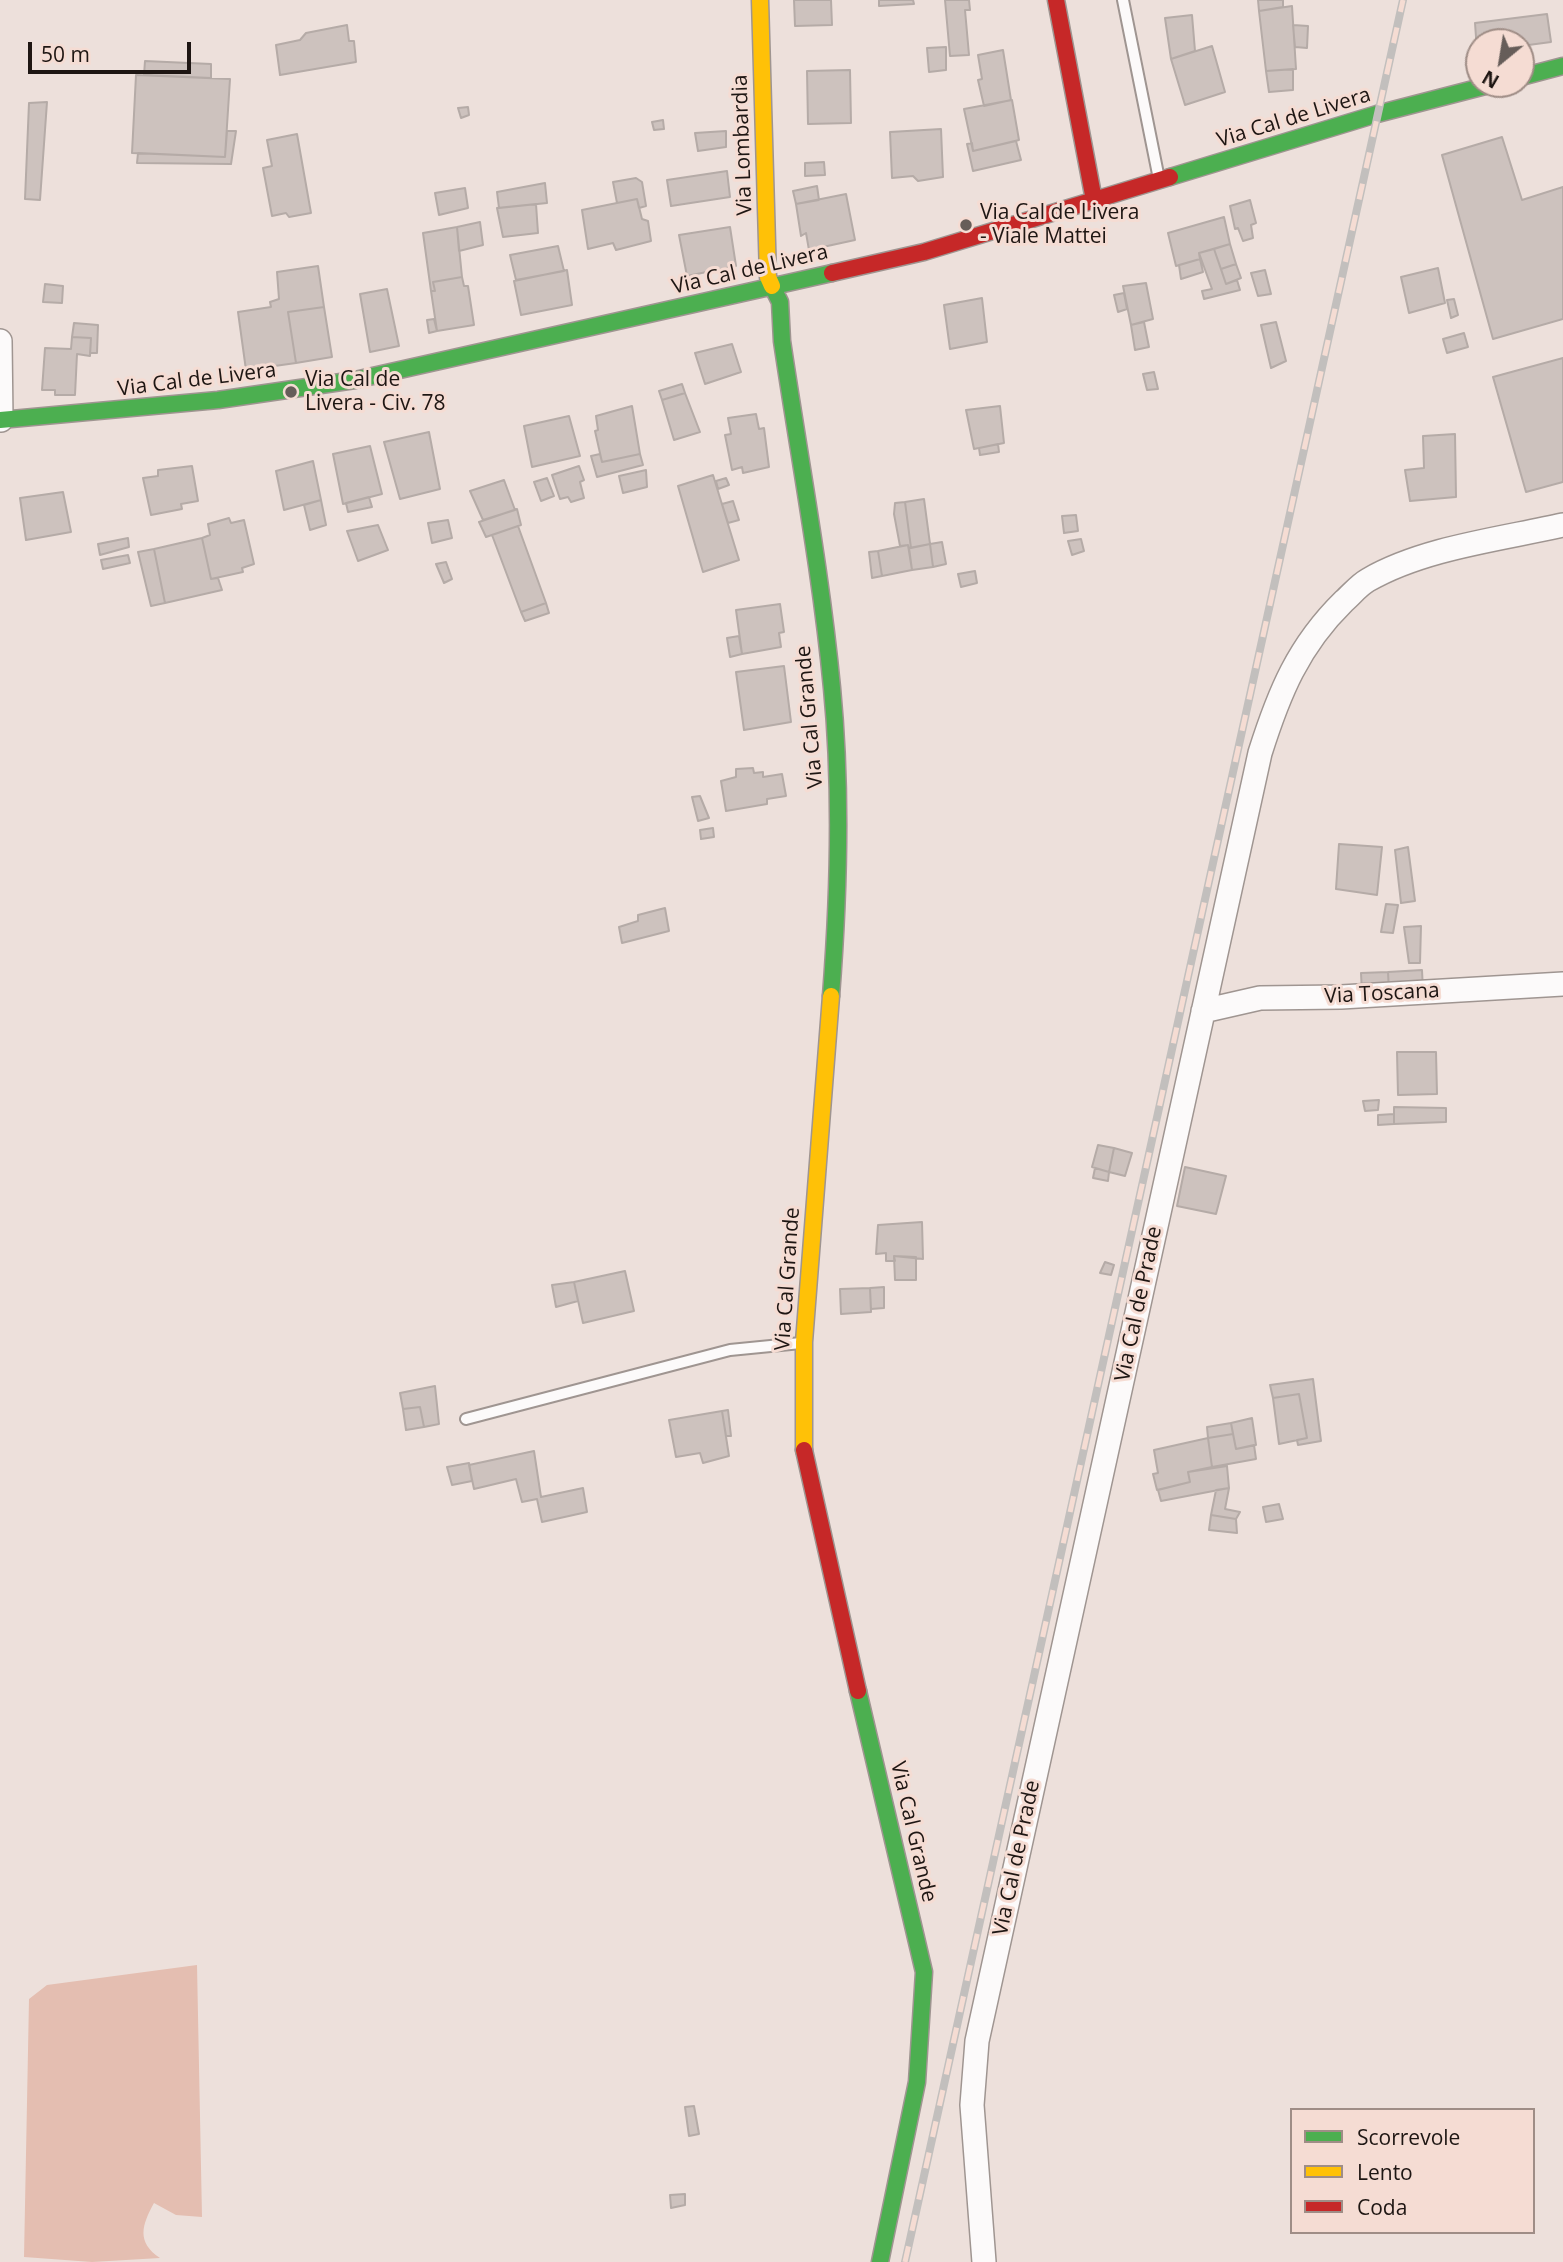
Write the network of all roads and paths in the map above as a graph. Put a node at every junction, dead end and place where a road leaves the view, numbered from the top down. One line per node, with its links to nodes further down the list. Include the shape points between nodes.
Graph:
1 (760, 0): 9 (street, Via Lombardia, via 768,277)
2 (1056, 0): 8 (street)
3 (1123, 0): 7 (lane)
4 (1563, 66): 5 (street)
5 (1535, 73)
6 (1465, 91): 7 (street, Via Cal de Livera)
7 (1159, 181): 8 (street, Via Cal de Livera)
8 (1094, 200): 9 (street, Via Cal de Livera, via 924,252)
9 (772, 287): 11 (street, Via Cal de Livera, via 355,380 218,400); 15 (street, Via Cal Grande, via 780,302 832,688 840,824 839,898)
10 (0, 341): 11 (street)
11 (0, 420)
12 (1563, 525): 14 (street, Via Cal de Prade, via 1409,561 1366,581 1325,620 1279,694 1260,754)
13 (1563, 984): 14 (street, Via Toscana, via 1260,998)
14 (1203, 1011): 18 (street, Via Cal de Prade, via 977,2041 972,2105)
15 (804, 1342): 16 (lane, via 730,1350); 17 (street, Via Cal Grande, via 804,1457 924,1972 926,2017 919,2069)
16 (466, 1419)
17 (880, 2262)
18 (984, 2262)

